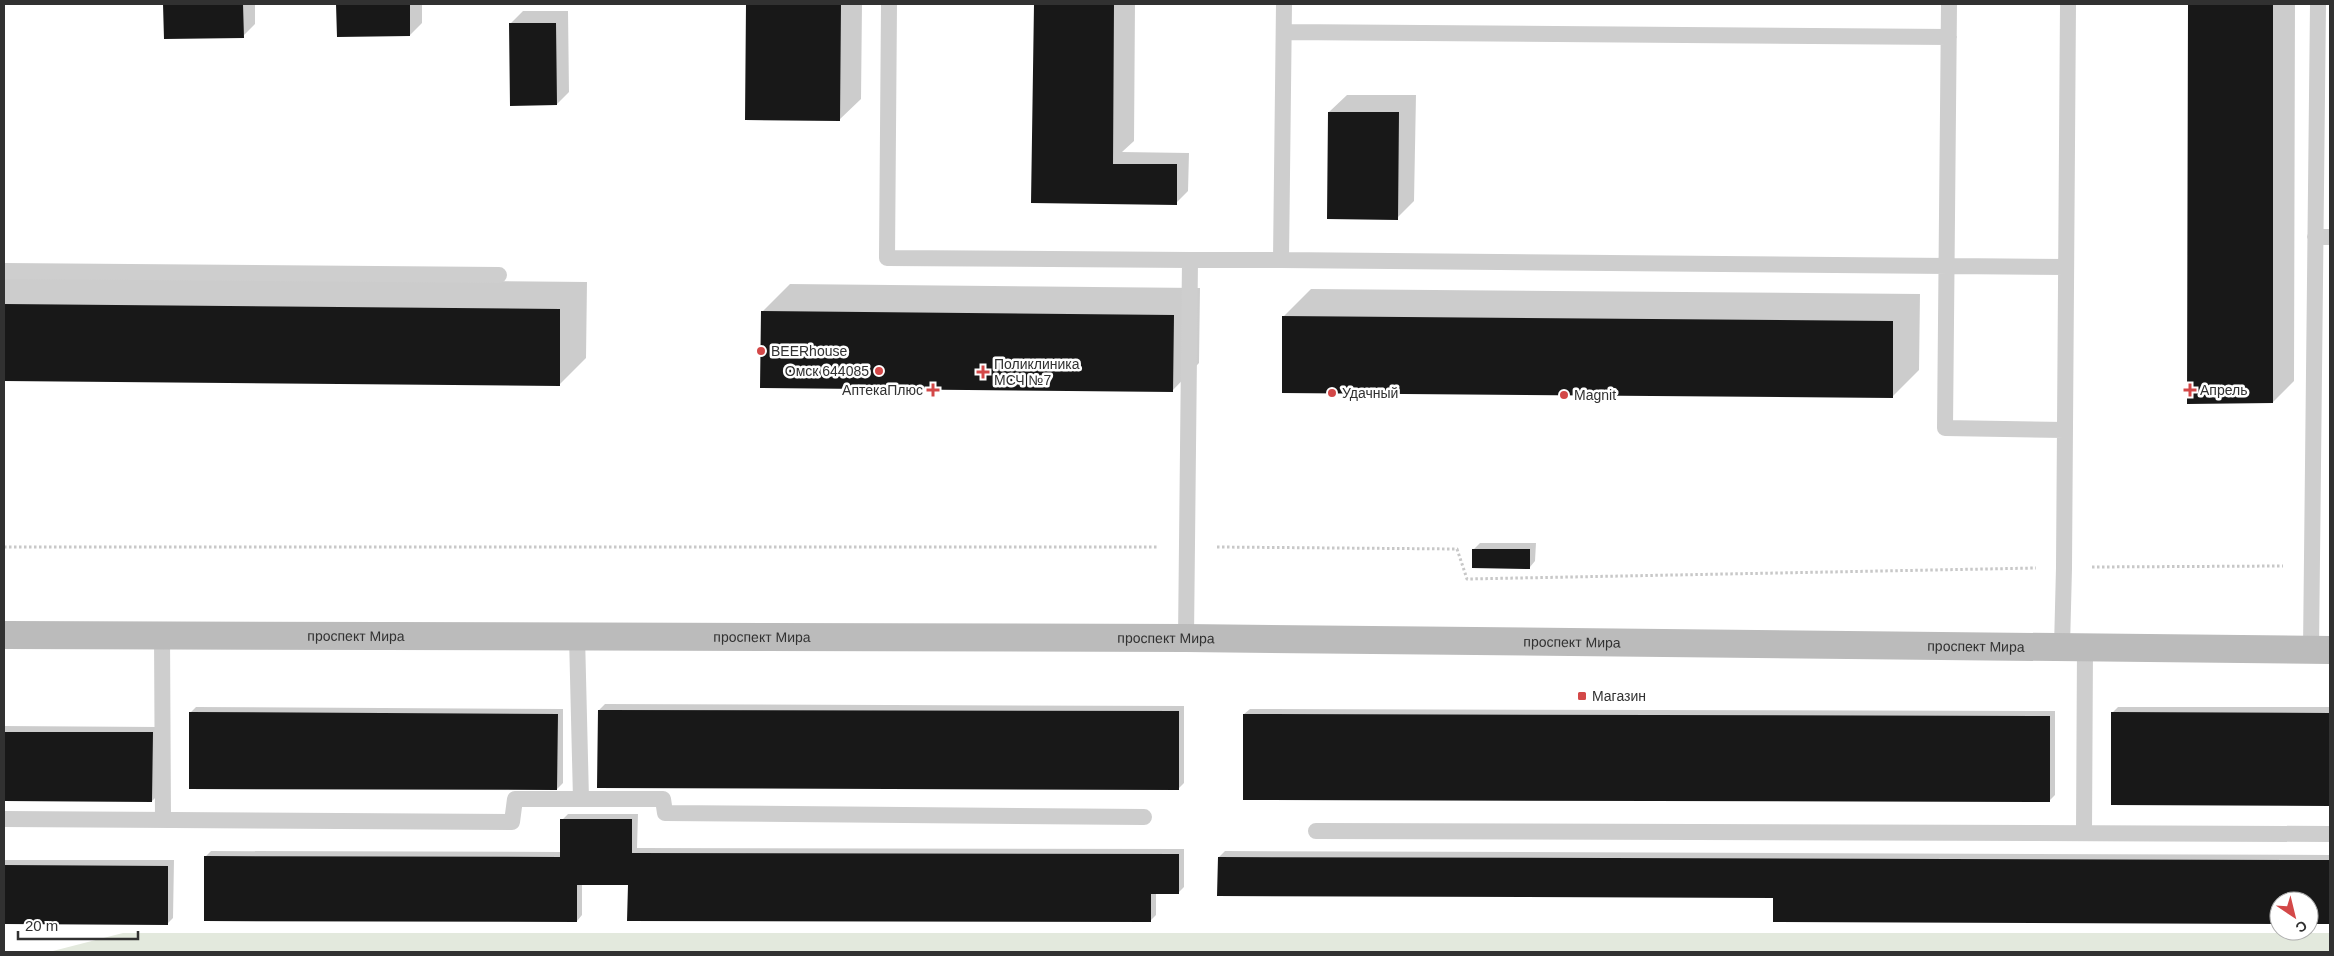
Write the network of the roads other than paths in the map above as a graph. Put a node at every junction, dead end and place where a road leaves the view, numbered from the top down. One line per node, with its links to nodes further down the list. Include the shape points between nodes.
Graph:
1 (889, 4): 9 (lane, via 886,258)
2 (1284, 4): 6 (lane)
3 (1949, 4): 7 (lane)
4 (2068, 4): 12 (lane)
5 (2318, 4): 8 (lane)
6 (1284, 32): 7 (lane); 10 (lane)
7 (1949, 37): 11 (lane)
8 (2323, 237): 21 (lane)
9 (1190, 260): 10 (lane); 19 (lane)
10 (1281, 260): 11 (lane)
11 (1946, 266): 12 (lane); 15 (lane, via 1945,428)
12 (2066, 267): 15 (lane)
13 (4, 271): 14 (lane)
14 (498, 275)
15 (2064, 430): 20 (lane)
16 (4, 635): 17 (street, проспект Мира)
17 (162, 635): 18 (street, проспект Мира); 25 (lane)
18 (578, 636): 19 (street, проспект Мира); 22 (lane)
19 (1186, 638): 20 (street, проспект Мира)
20 (2073, 647): 21 (street, проспект Мира); 27 (lane)
21 (2321, 650)
22 (581, 799): 23 (lane, via 663,799 664,813); 25 (lane, via 515,799 512,822)
23 (1144, 817)
24 (4, 819): 25 (lane)
25 (163, 820)
26 (1316, 831): 27 (lane)
27 (2084, 833): 28 (lane)
28 (2330, 834)

